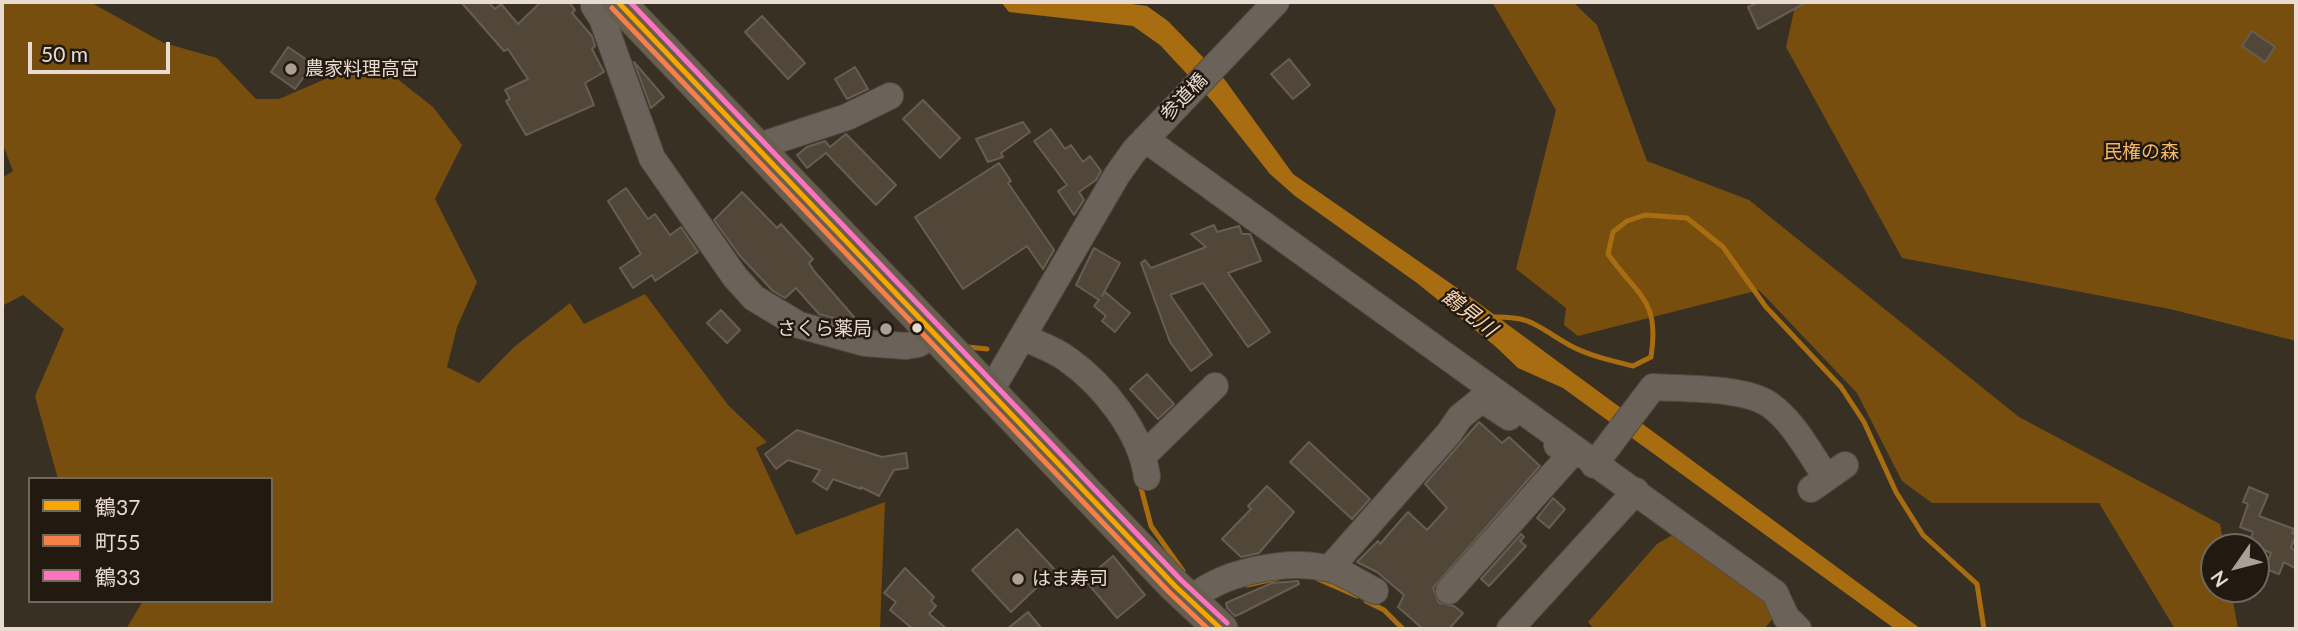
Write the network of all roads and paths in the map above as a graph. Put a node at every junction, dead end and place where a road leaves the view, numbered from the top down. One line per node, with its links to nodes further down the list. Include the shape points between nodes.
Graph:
1 (598, 2): 7 (street, via 594,6 644,145 754,298 799,325 865,343 906,346)
2 (618, 2): 6 (main road)
3 (1276, 2): 5 (street, 参道橋)
4 (890, 96): 6 (street, via 847,117)
5 (1148, 135): 8 (street, 参道橋, via 1117,175); 11 (street, via 1161,153)
6 (756, 147): 7 (main road)
7 (934, 334): 10 (main road)
8 (1023, 337): 9 (street, via 1067,359 1091,382 1123,416 1146,466); 10 (street, 参道橋)
9 (1215, 386)
10 (990, 392): 17 (main road)
11 (1591, 457): 12 (street, via 1633,415 1653,387 1766,394); 13 (street); 14 (street, via 1548,442 1482,399 1460,417); 16 (street)
12 (1828, 477)
13 (1636, 491): 18 (street); 20 (street, via 1775,593 1786,617)
14 (1330, 568): 15 (street); 17 (street, via 1301,564 1220,579)
15 (1375, 591)
16 (1449, 591)
17 (1190, 601): 19 (main road)
18 (1519, 626)
19 (1221, 629)
20 (1798, 629)

